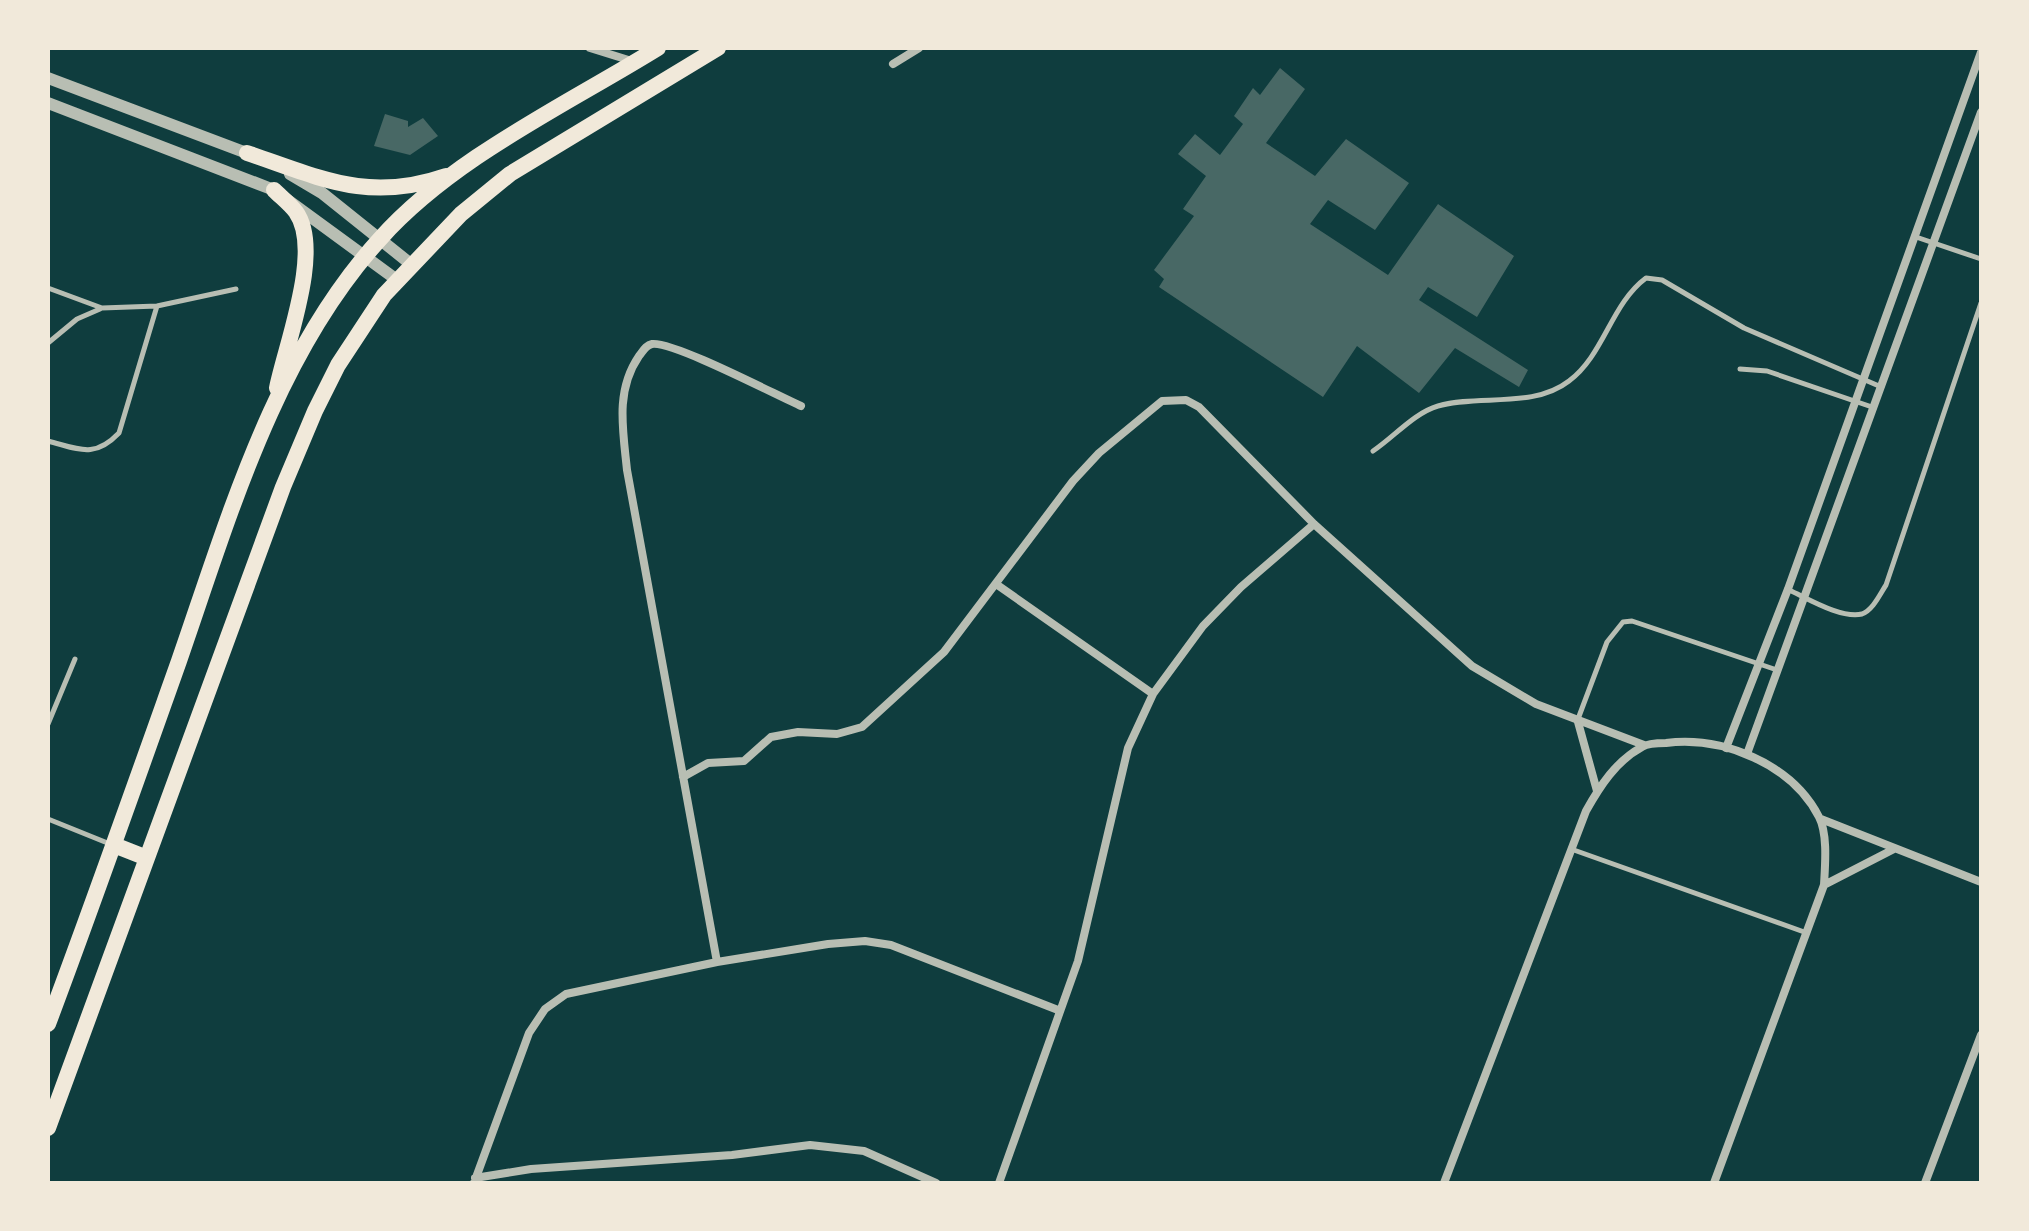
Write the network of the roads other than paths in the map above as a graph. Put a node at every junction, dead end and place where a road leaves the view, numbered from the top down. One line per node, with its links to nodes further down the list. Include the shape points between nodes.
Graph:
1 (590, 48): 6 (street)
2 (658, 48): 6 (main road)
3 (718, 48): 19 (main road, via 510,174 461,214)
4 (919, 48): 7 (street)
5 (1981, 52): 14 (street)
6 (635, 62): 12 (main road)
7 (893, 64)
8 (48, 78): 11 (street)
9 (48, 103): 13 (street)
10 (1981, 112): 16 (street)
11 (247, 153): 12 (main road, via 330,181 377,190 403,189); 15 (street, via 305,182)
12 (457, 173): 15 (main road)
13 (274, 190): 17 (street); 31 (main road, via 297,213 306,246)
14 (1916, 237): 16 (lane); 28 (street)
15 (380, 238): 17 (main road); 19 (street)
16 (1933, 242): 18 (lane); 29 (street)
17 (366, 254): 20 (street); 31 (main road, via 315,329)
18 (1981, 259)
19 (412, 265): 20 (main road)
20 (397, 280): 56 (main road, via 338,365 315,411)
21 (48, 288): 25 (lane)
22 (236, 289): 24 (lane)
23 (1981, 303): 39 (lane, via 1886,585 1863,613)
24 (157, 306): 25 (lane); 34 (lane, via 119,433 106,446 88,451)
25 (102, 308): 26 (lane, via 77,319)
26 (48, 343)
27 (1740, 369): 30 (lane, via 1767,371)
28 (1863, 381): 29 (lane); 30 (street); 35 (lane, via 1744,328 1662,280 1646,278 1569,382 1513,399 1434,407)
29 (1879, 386): 33 (street)
30 (1856, 401): 33 (lane); 38 (street)
31 (274, 405): 53 (main road)
32 (801, 406): 49 (street, via 662,345 645,347 626,381 622,397 627,470)
33 (1872, 407): 39 (street)
34 (48, 441)
35 (1373, 451)
36 (1314, 524): 37 (street, via 1199,407 1175,398 1162,401 1099,453); 43 (street, via 1203,626); 44 (street, via 1472,666)
37 (996, 584): 43 (street); 49 (street, via 944,652 862,727 837,734 771,737 744,761 708,763)
38 (1788, 589): 39 (lane); 41 (street)
39 (1805, 598): 42 (street)
40 (75, 659): 45 (lane)
41 (1758, 664): 42 (lane); 44 (lane, via 1623,622 1607,642); 47 (street)
42 (1777, 670): 48 (street)
43 (1153, 694): 61 (street, via 1128,748 1078,961)
44 (1578, 722): 46 (street); 50 (street)
45 (48, 724)
46 (1644, 745): 47 (street, via 1674,742); 50 (street, via 1608,774)
47 (1726, 748): 48 (street)
48 (1747, 754): 52 (street, via 1788,779)
49 (683, 777): 60 (street)
50 (1597, 791): 54 (street)
51 (48, 819): 53 (lane)
52 (1821, 819): 55 (street); 58 (street)
53 (114, 845): 56 (main road); 62 (main road)
54 (1570, 848): 59 (lane); 68 (street)
55 (1894, 849): 57 (street); 58 (street)
56 (147, 858): 64 (main road)
57 (1981, 882)
58 (1824, 885): 59 (street)
59 (1807, 933): 69 (street)
60 (717, 962): 61 (street, via 865,941 891,945); 65 (street, via 555,999 529,1033)
61 (1058, 1010): 67 (street)
62 (48, 1024)
63 (1981, 1035): 70 (street)
64 (48, 1128)
65 (474, 1180): 66 (street, via 531,1169 810,1145 864,1151)
66 (936, 1183)
67 (999, 1183)
68 (1444, 1183)
69 (1714, 1183)
70 (1925, 1183)

